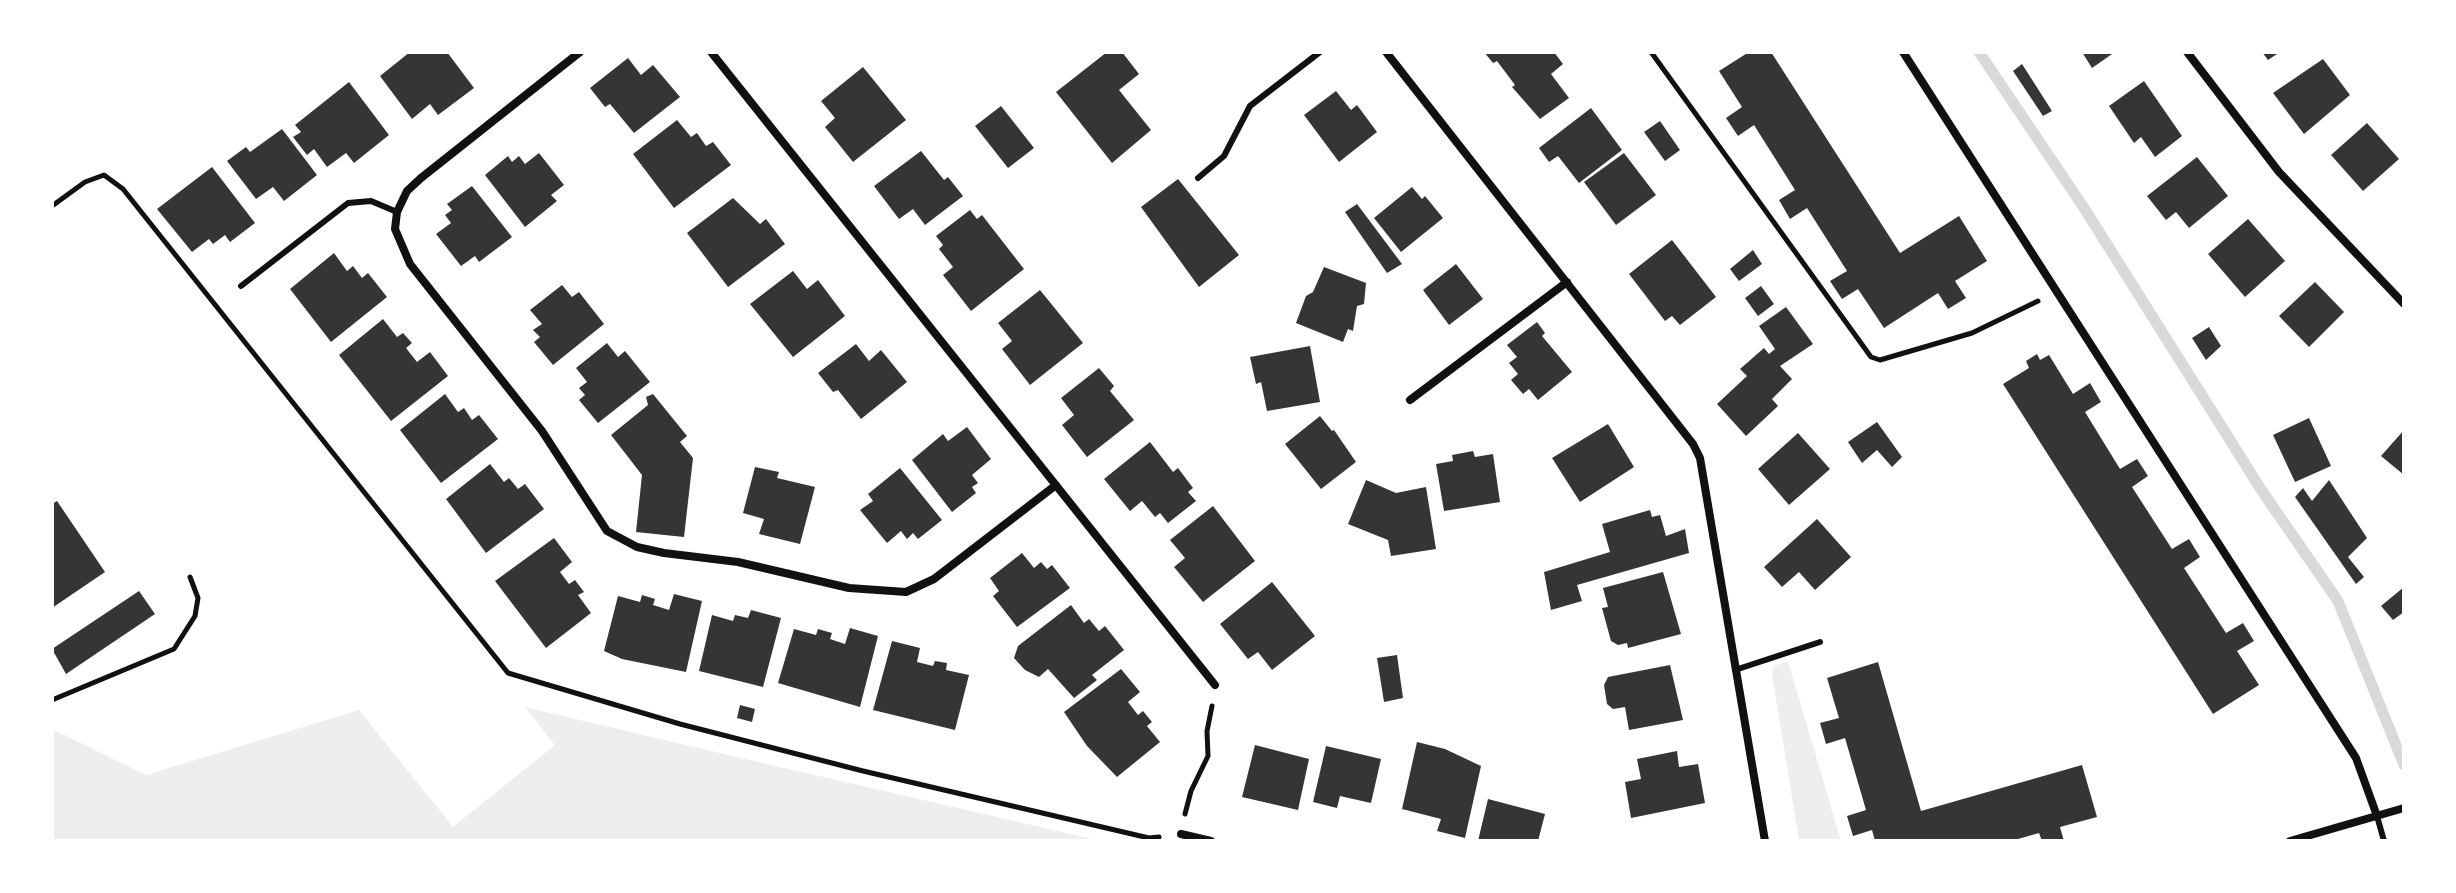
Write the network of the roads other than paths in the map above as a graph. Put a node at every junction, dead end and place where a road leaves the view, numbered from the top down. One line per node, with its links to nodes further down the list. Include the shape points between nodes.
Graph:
1 (580, 52): 8 (street, via 421,178)
2 (711, 52): 13 (street)
3 (1320, 52): 7 (lane, via 1250,106 1224,156)
4 (1386, 52): 9 (street)
5 (1903, 52): 18 (street, via 2356,758)
6 (2187, 52): 11 (street, via 2279,172)
7 (1198, 178)
8 (397, 212): 10 (lane, via 371,201 348,203); 13 (street, via 395,229 410,264 542,431 607,531 637,547 738,562 849,588 906,592 934,579)
9 (1567, 282): 12 (street); 15 (street, via 1700,458)
10 (241, 286)
11 (2404, 304)
12 (1410, 400)
13 (1056, 485): 16 (street)
14 (1820, 642): 15 (lane)
15 (1735, 670): 21 (street)
16 (1215, 685)
17 (2404, 808): 18 (street)
18 (2377, 816): 22 (street); 23 (lane)
19 (1181, 834): 20 (street)
20 (1211, 841)
21 (1765, 841)
22 (2290, 841)
23 (2384, 841)

